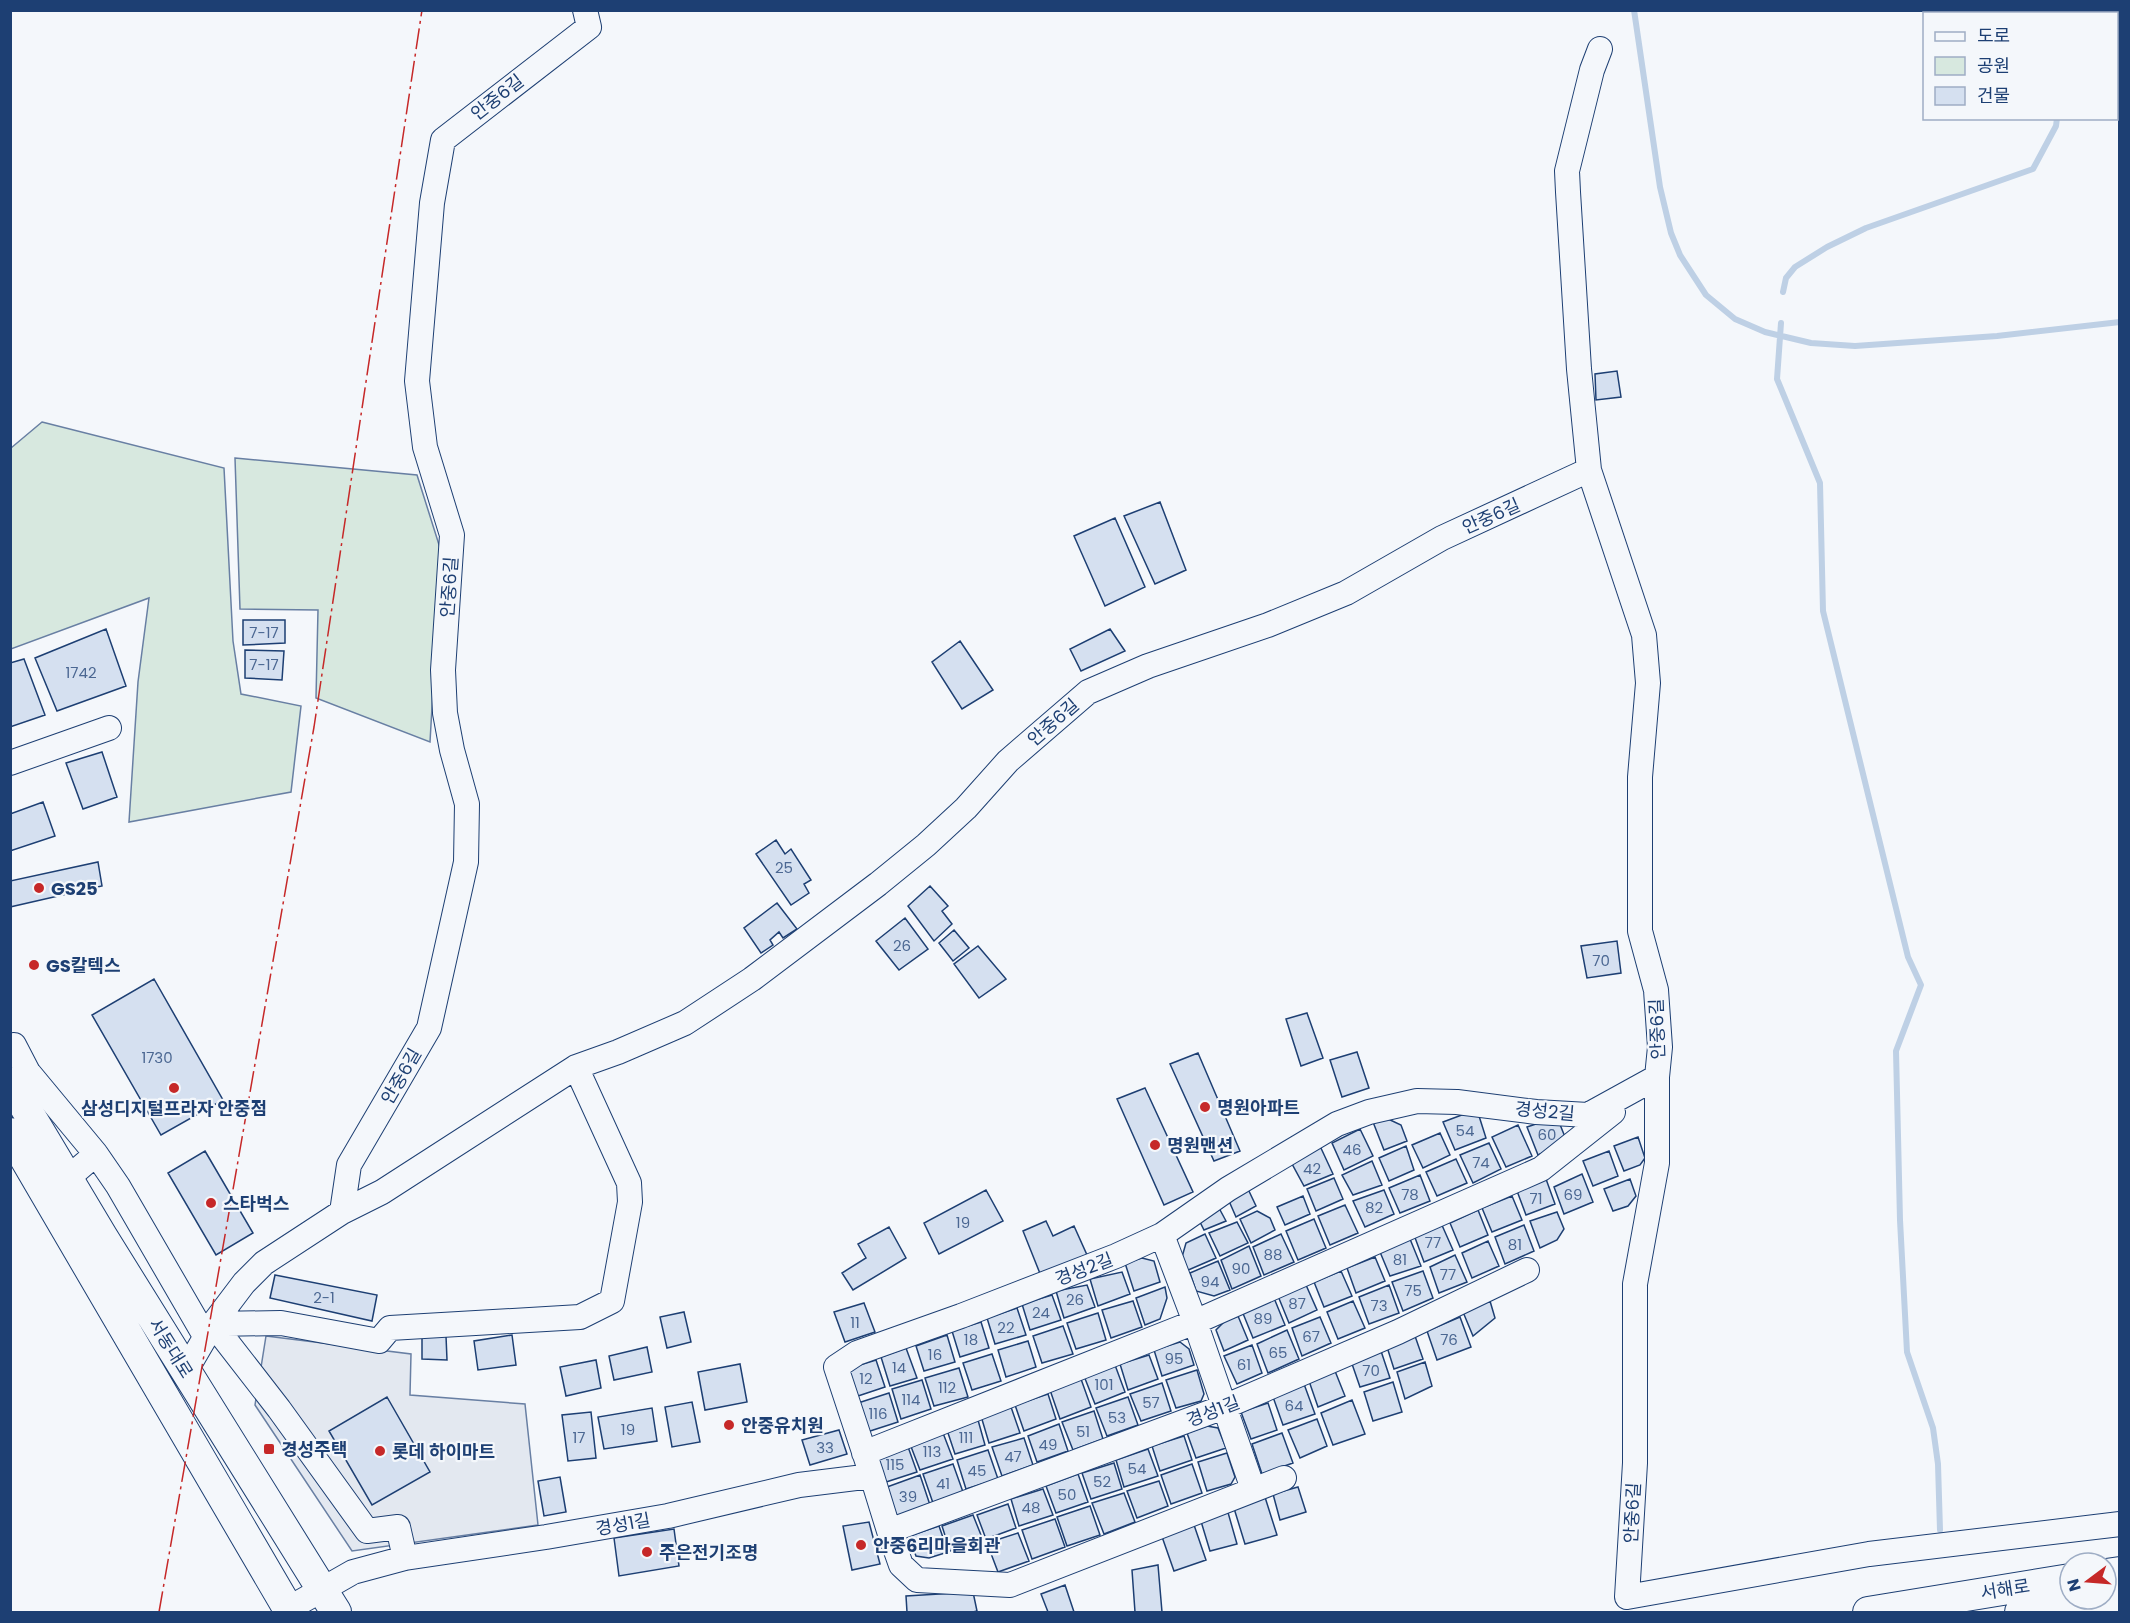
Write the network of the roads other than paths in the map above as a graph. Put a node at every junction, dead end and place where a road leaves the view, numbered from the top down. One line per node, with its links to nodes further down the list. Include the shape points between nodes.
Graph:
1 (585, 10): 13 (street, 안중6길, via 589,27 443,140 432,203 417,381 425,447 452,535 443,670 445,713 467,804 466,862 429,1028 350,1165)
2 (1600, 49): 3 (street, 안중6길, via 1567,171)
3 (1589, 470): 7 (street, 안중6길, via 1442,538 1346,593 1088,692 1008,761 927,844 761,972 685,1023); 8 (street, 안중6길, via 1644,634 1648,682 1640,777 1640,931 1656,990 1660,1047)
4 (109, 728): 5 (street)
5 (10, 764)
6 (12, 1043): 9 (street)
7 (576, 1067): 13 (street, 안중6길, via 382,1192); 17 (street, via 629,1183 630,1202 612,1301 580,1317 390,1328 379,1341 281,1323)
8 (1657, 1077): 14 (street, 경성2길, via 1588,1115 1417,1101 1369,1112 1337,1124 1228,1189); 16 (street, 경성2길, via 1541,1169); 24 (street, 안중6길, via 1657,1163 1635,1284 1635,1462 1627,1597 1869,1554)
9 (16, 1079): 11 (street); 12 (main road, 서동대로)
10 (10, 1133): 30 (main road, 서동대로)
11 (96, 1154): 12 (street); 17 (street)
12 (69, 1178): 18 (main road, 서동대로)
13 (342, 1212): 17 (street, 안중6길, via 264,1263)
14 (1162, 1235): 16 (street); 20 (street, 경성2길, via 961,1316 857,1353 836,1367)
15 (1527, 1270): 19 (street, 경성1길, via 1398,1332)
16 (1195, 1322): 19 (street); 20 (street, 경성2길)
17 (209, 1330): 18 (street, 안중6길); 26 (street, via 279,1409 367,1532 398,1527)
18 (185, 1372): 29 (main road, 서동대로)
19 (1224, 1407): 23 (street); 25 (street, 경성1길)
20 (864, 1453): 21 (street, 경성2길)
21 (872, 1476): 25 (street); 26 (street, 경성1길, via 799,1485 668,1516 546,1538)
22 (1284, 1478): 23 (street)
23 (1253, 1489): 25 (street, via 1010,1585 916,1580 901,1565)
24 (2120, 1524)
25 (890, 1531)
26 (405, 1558): 29 (street, 경성1길, via 352,1572)
27 (2058, 1581): 31 (main road, 서해로)
28 (2120, 1597): 32 (main road, 서해로)
29 (328, 1601): 30 (street, 경성1길)
30 (289, 1611)
31 (1868, 1612)
32 (2020, 1612)

